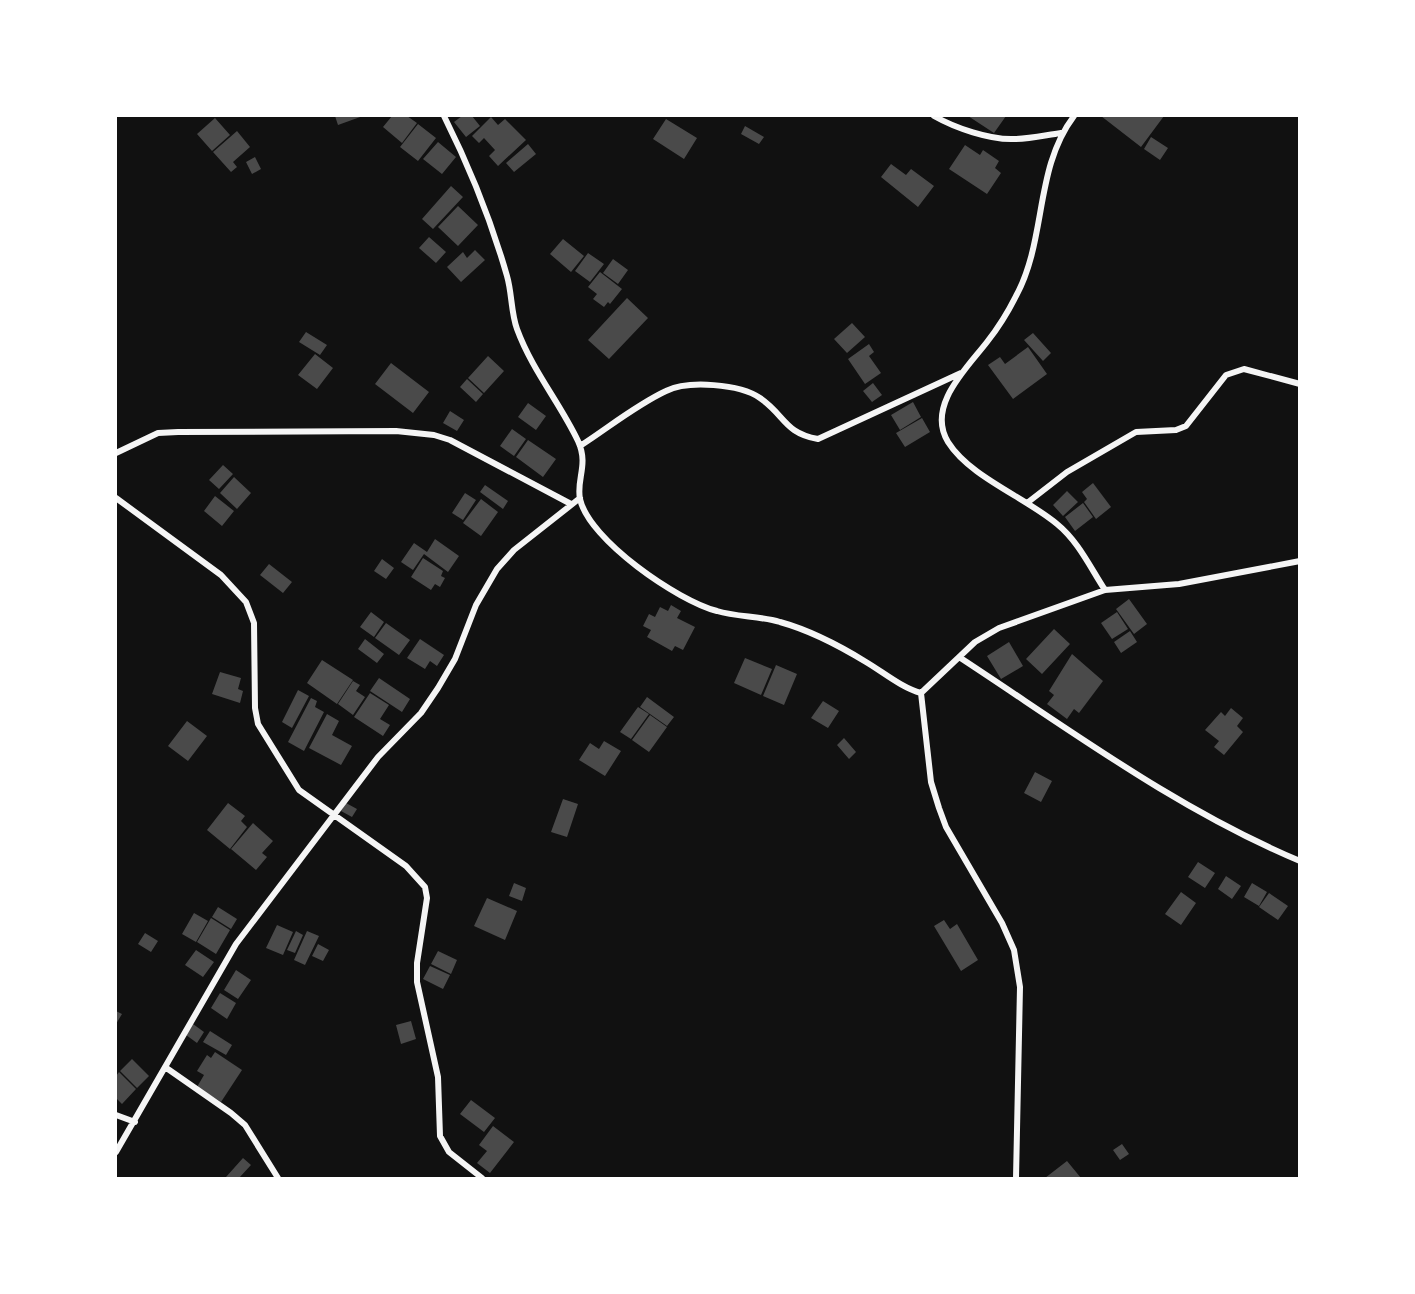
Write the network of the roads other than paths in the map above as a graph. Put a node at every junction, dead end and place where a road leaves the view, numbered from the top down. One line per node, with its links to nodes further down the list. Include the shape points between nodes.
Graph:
1 (444, 116): 7 (street, via 471,169 489,220 524,348)
2 (934, 116): 4 (street, via 978,133 1013,140)
3 (1074, 116): 4 (street)
4 (1061, 133): 5 (street, via 1047,171 1034,243 1017,295)
5 (963, 372): 7 (street, via 818,439 801,436 770,405 751,392 730,385 668,390); 11 (street, via 948,395 942,416 945,434 957,453 976,470)
6 (1299, 384): 11 (street, via 1244,369 1226,375 1186,426 1136,432 1067,472)
7 (580, 446): 10 (street, via 584,466)
8 (116, 453): 12 (street, via 158,433 426,434 466,447)
9 (116, 498): 17 (street, via 221,575 246,602 254,623 258,724 299,790)
10 (580, 498): 12 (street); 16 (street, via 611,546 674,590 717,611 780,621 850,652)
11 (1028, 503): 14 (street, via 1058,524 1076,544)
12 (572, 504): 17 (street, via 496,569 476,605 455,659 421,713 378,757)
13 (1299, 561): 14 (street, via 1179,584)
14 (1105, 590): 15 (street, via 999,628)
15 (959, 657): 16 (street); 18 (street, via 1177,798)
16 (921, 693): 25 (street, via 931,782 939,808 1014,950 1020,987)
17 (333, 815): 19 (street, via 236,944); 24 (street, via 406,866 425,887 417,982 438,1077 440,1136 449,1152)
18 (1299, 861)
19 (165, 1067): 21 (street); 23 (street, via 245,1125)
20 (116, 1114): 21 (street)
21 (135, 1122): 22 (street)
22 (116, 1152)
23 (278, 1179)
24 (482, 1179)
25 (1016, 1179)

